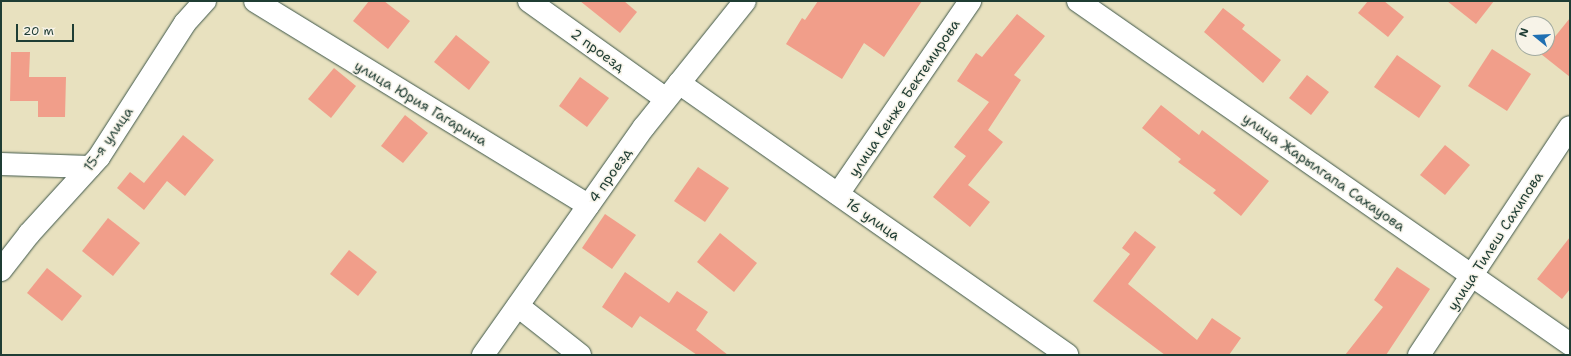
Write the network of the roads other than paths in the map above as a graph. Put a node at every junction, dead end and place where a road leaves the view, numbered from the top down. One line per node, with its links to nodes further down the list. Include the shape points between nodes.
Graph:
1 (205, 1): 10 (street, 15-я улица, via 184,23)
2 (255, 1): 12 (street, улица Юрия Гагарина)
3 (529, 1): 7 (street, 2 проезд)
4 (745, 1): 7 (street, 4 проезд)
5 (970, 1): 11 (street, улица Кенже Бектемирова)
6 (1078, 1): 14 (street, улица Жарылгапа Сахауова)
7 (673, 91): 11 (street, 16 улица); 12 (street, 4 проезд)
8 (1570, 127): 14 (street, улица Тилеш Сахипова)
9 (1, 164): 10 (street)
10 (90, 168): 13 (street, 15-я улица, via 29,234)
11 (838, 194): 19 (street, 16 улица)
12 (588, 205): 15 (street, 4 проезд)
13 (1, 270)
14 (1472, 276): 16 (street, улица Жарылгапа Сахауова); 20 (street, улица Тилеш Сахипова)
15 (518, 306): 17 (street, 4 проезд); 18 (street)
16 (1570, 344)
17 (483, 355)
18 (580, 355)
19 (1067, 355)
20 (1419, 355)

